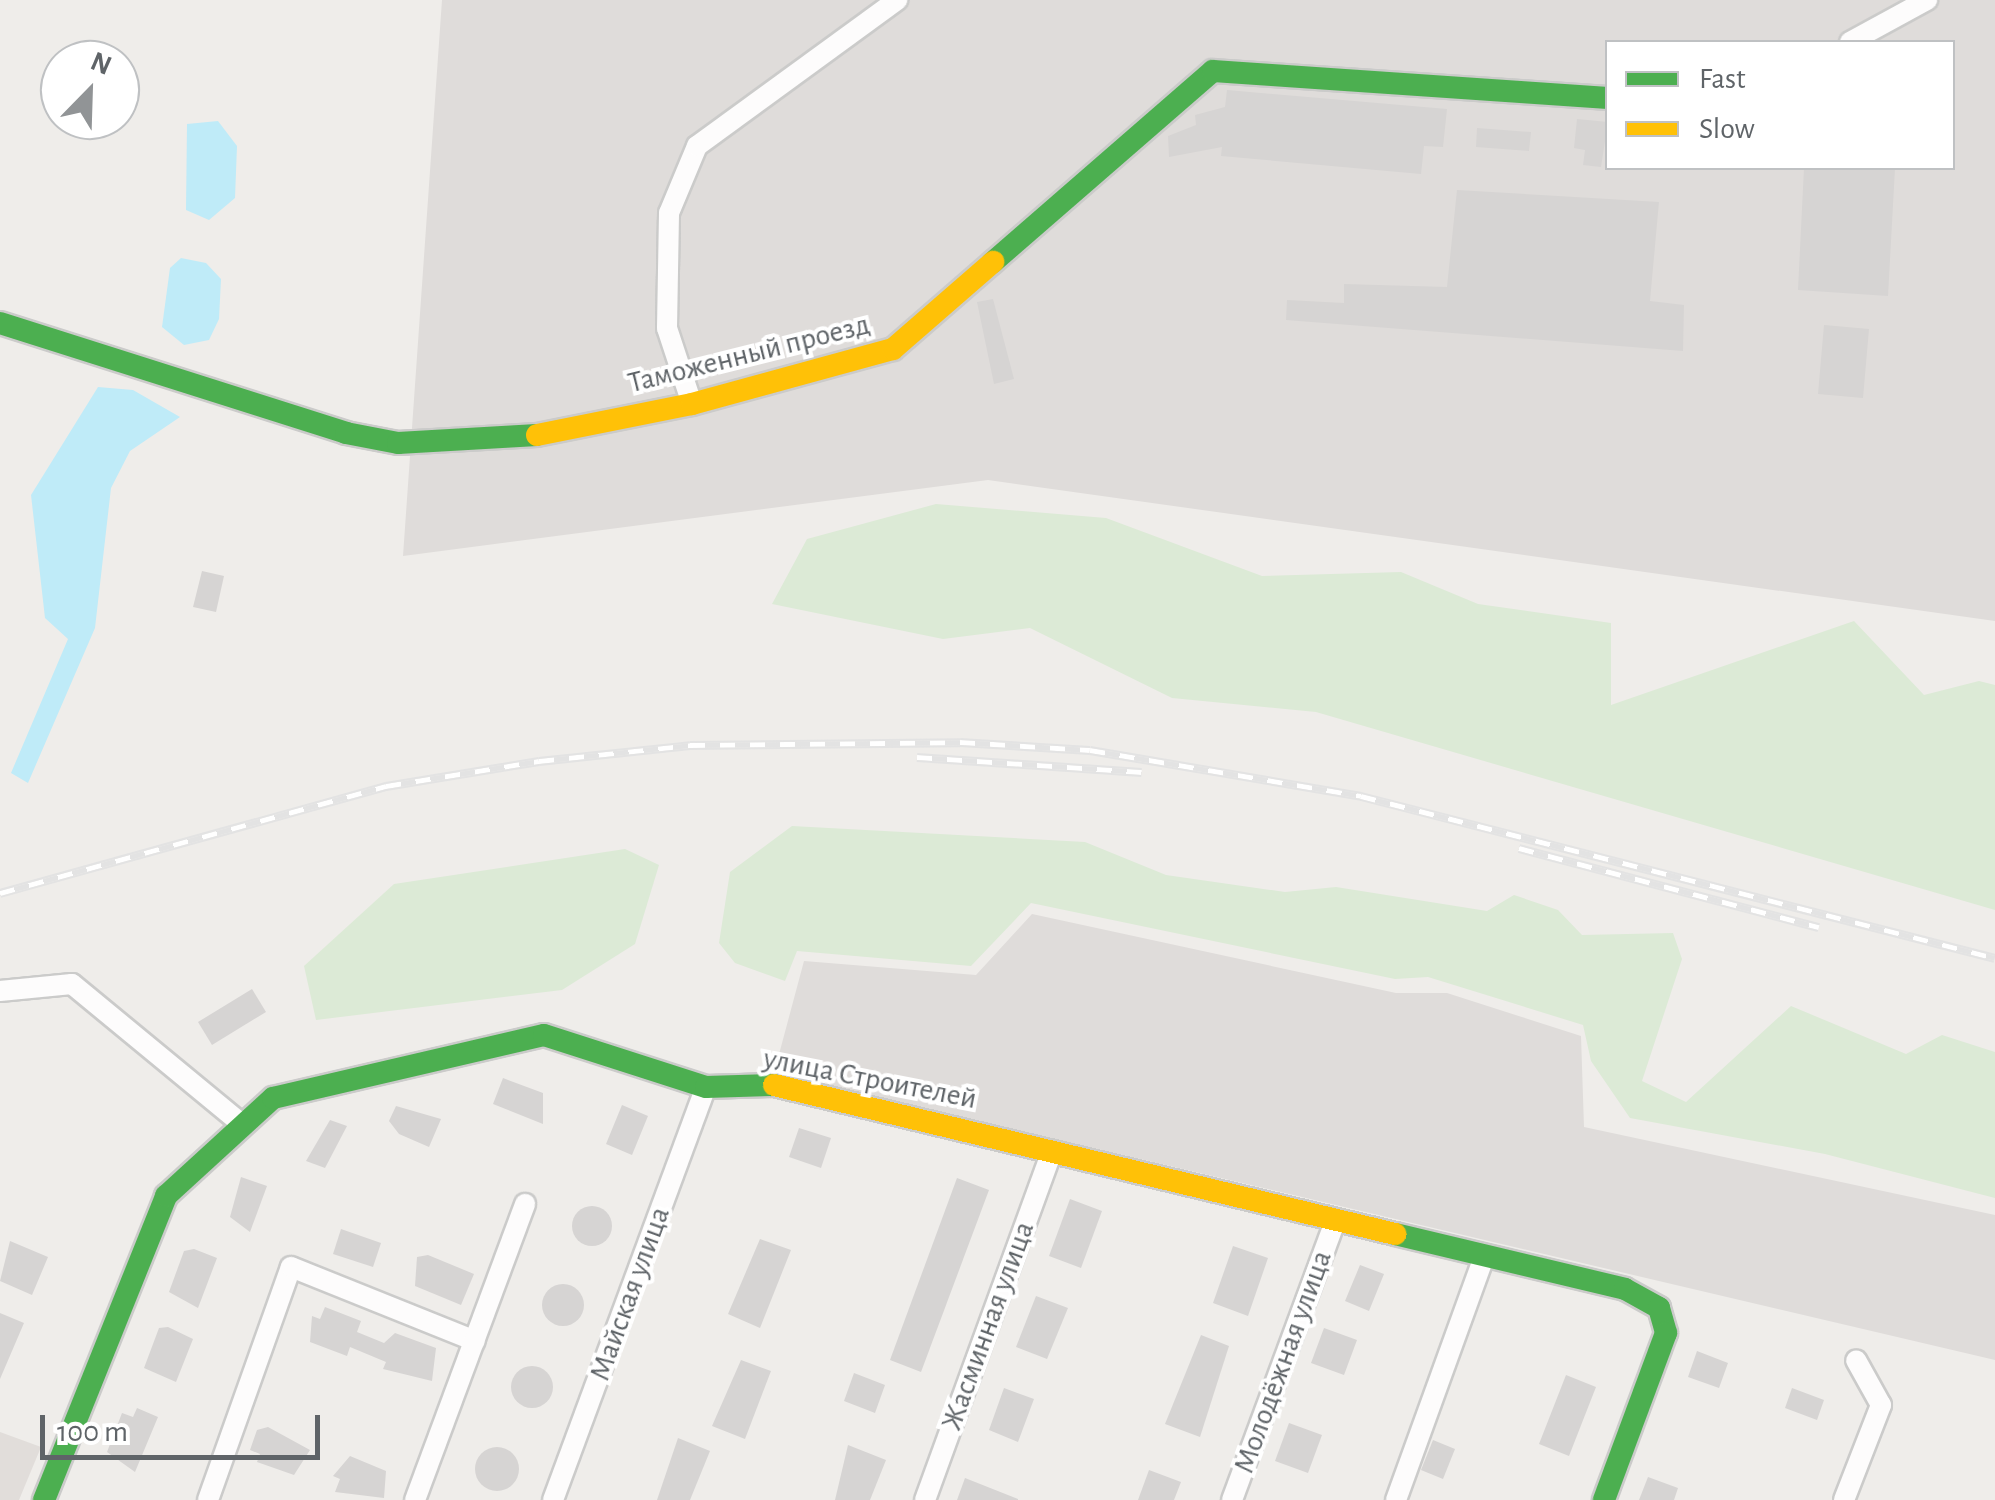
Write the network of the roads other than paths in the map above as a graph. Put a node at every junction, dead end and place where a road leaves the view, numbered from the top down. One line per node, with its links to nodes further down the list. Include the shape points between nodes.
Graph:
1 (897, 0): 6 (street, via 697,146 668,213 668,328)
2 (1927, 0): 3 (street)
3 (1854, 40)
4 (1605, 98): 6 (street, Таможенный проезд, via 1213,71 894,349)
5 (0, 323): 6 (street, Таможенный проезд, via 272,416 398,444 520,438)
6 (692, 404)
7 (0, 991): 9 (street, via 72,984)
8 (706, 1088): 9 (street, улица Строителей, via 544,1035 273,1098); 10 (street, улица Строителей, via 766,1083); 19 (street, Майская улица)
9 (243, 1126): 16 (street, улица Строителей, via 166,1196)
10 (1051, 1153): 12 (street, улица Строителей); 20 (street, Жасминная улица)
11 (525, 1204): 14 (street)
12 (1334, 1224): 13 (street, улица Строителей); 21 (street, Молодёжная улица)
13 (1484, 1257): 22 (street); 23 (street, улица Строителей, via 1625,1289 1659,1308 1666,1333)
14 (475, 1341): 17 (street, via 291,1268); 18 (street)
15 (1856, 1360): 24 (street, via 1881,1405)
16 (44, 1500)
17 (208, 1500)
18 (415, 1500)
19 (553, 1500)
20 (926, 1500)
21 (1232, 1500)
22 (1396, 1500)
23 (1604, 1500)
24 (1844, 1500)

